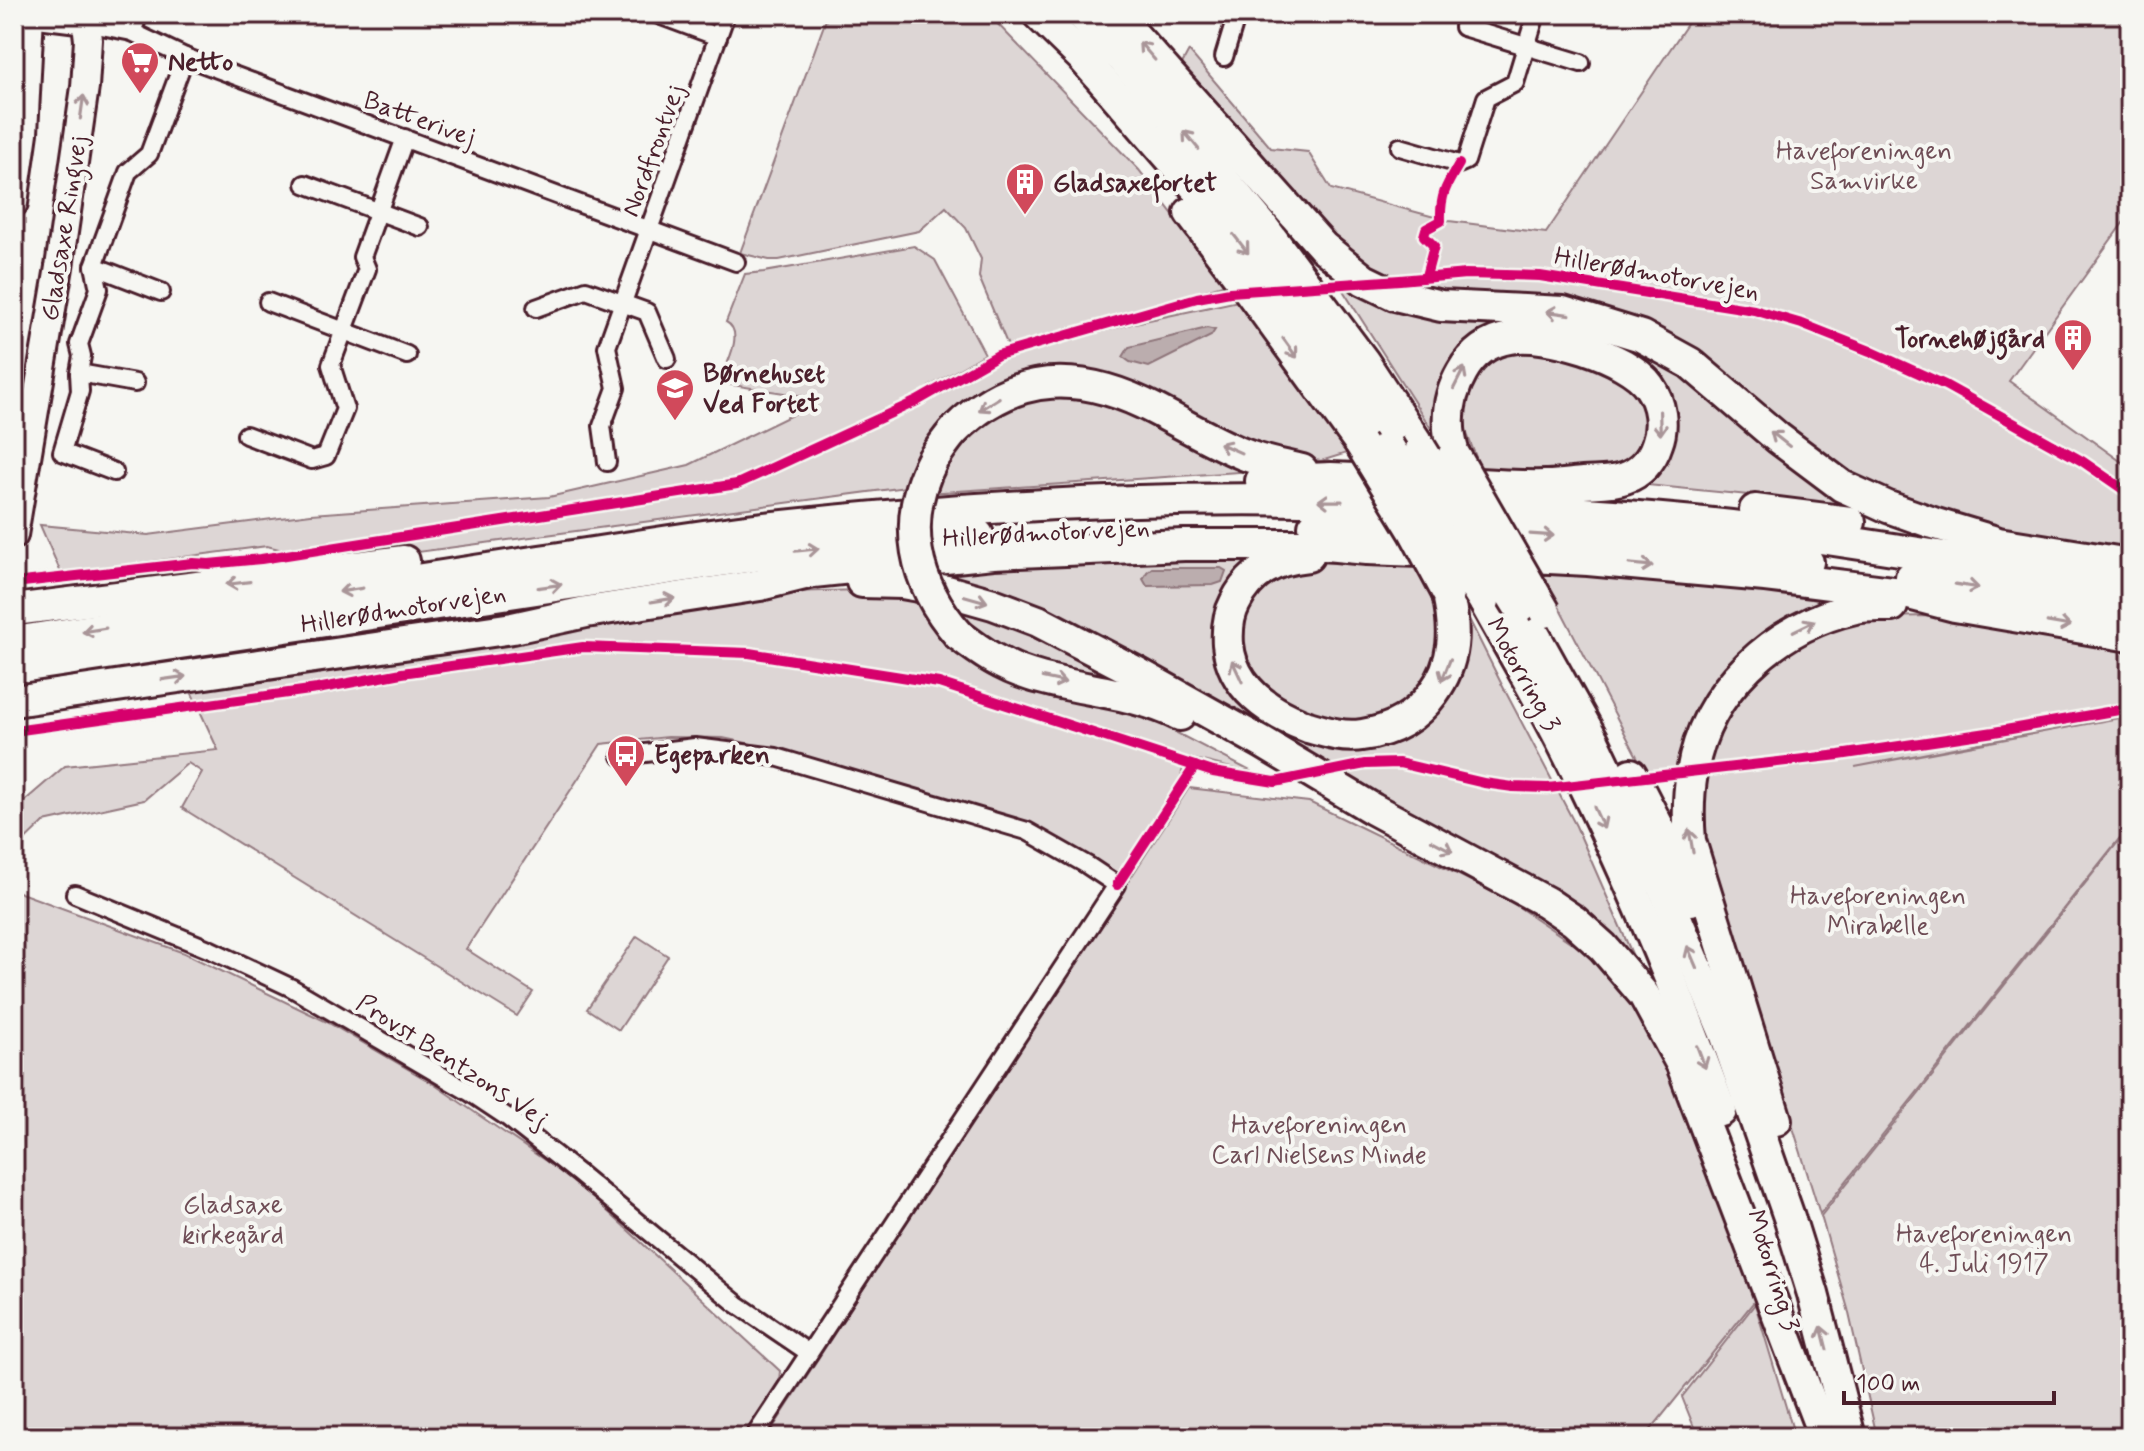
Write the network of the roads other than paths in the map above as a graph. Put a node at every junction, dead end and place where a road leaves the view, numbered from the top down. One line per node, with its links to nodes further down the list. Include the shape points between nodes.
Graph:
1 (139, 14): 12 (street)
2 (656, 14): 13 (street)
3 (726, 14): 13 (street, Nordfrontvej)
4 (1038, 14): 39 (highway, one-way to 39, via 1082,57 1176,195)
5 (1081, 14): 35 (highway, Motorring 3, one-way to 5, via 1260,223)
6 (1115, 14): 18 (highway, one-way to 6)
7 (1237, 14): 16 (street)
8 (1536, 14): 14 (street)
9 (25, 15): 10 (street); 22 (main road, Gladsaxe Ringvej, via 24,133)
10 (86, 18): 12 (street, Batterivej); 46 (main road, Gladsaxe Ringvej, one-way to 10, via 85,87)
11 (1463, 27): 14 (street)
12 (132, 32): 15 (street, Batterivej)
13 (718, 37): 25 (street, Nordfrontvej)
14 (1526, 46): 17 (street); 20 (street, via 1515,83 1486,98 1466,161 1459,164)
15 (185, 57): 19 (street, Batterivej); 27 (street, via 149,154 128,172)
16 (1224, 57)
17 (1581, 63)
18 (1216, 129): 35 (highway, via 1321,277); 47 (highway, one-way to 18, via 1842,486 1690,363 1641,336 1563,312 1441,306 1395,295 1364,280 1323,247)
19 (405, 138): 23 (street); 25 (street, Batterivej)
20 (1400, 147)
21 (305, 184): 23 (street)
22 (14, 203)
23 (378, 212): 24 (street); 32 (street, via 362,257 367,269)
24 (420, 227)
25 (650, 229): 26 (street, Batterivej); 30 (street, Nordfrontvej)
26 (736, 262)
27 (94, 266): 28 (street); 36 (street, via 99,289 79,344)
28 (161, 292)
29 (268, 302): 32 (street)
30 (624, 302): 31 (street, via 586,290); 34 (street, via 647,312); 40 (street, Nordfrontvej, via 607,347 616,388 602,426)
31 (536, 308)
32 (344, 331): 33 (street); 38 (street, via 331,365 345,409 326,456 312,460)
33 (407, 355)
34 (667, 359)
35 (1364, 362): 53 (highway, Motorring 3, bridge)
36 (79, 373): 37 (street); 41 (street, via 80,391 62,452)
37 (135, 383)
38 (246, 435)
39 (1374, 444): 48 (highway, one-way to 48, bridge, via 1448,594 1454,642 1440,685 1412,716 1397,726 1359,736 1333,734 1273,711 1245,687 1229,653 1227,628 1238,596 1264,568 1295,557); 68 (highway, Motorring 3, one-way to 68, bridge, via 1484,601 1568,754 1644,917 1761,1224)
40 (607, 462)
41 (114, 472)
42 (1331, 478): 43 (highway); 44 (highway, via 1188,484); 63 (highway, one-way to 63, bridge, via 1244,455 1096,385 1043,384 999,398 953,432 924,476 915,545 939,609 959,635 994,661 1030,676 1149,702)
43 (1546, 486): 47 (highway); 53 (highway, one-way to 43, bridge, via 1454,454 1447,423 1454,386 1464,367 1492,343 1525,336 1589,350 1639,376 1660,413 1655,450 1628,478)
44 (1049, 505): 45 (highway, Hillerødmotorvejen); 51 (highway, Hillerødmotorvejen, one-way to 44, via 1763,530 1636,517 1378,501)
45 (760, 529): 54 (highway, one-way to 54, via 686,526); 59 (highway, Hillerødmotorvejen, one-way to 59)
46 (14, 535)
47 (1993, 541): 49 (highway)
48 (1367, 549): 50 (highway, via 1184,545 993,553 813,572); 52 (highway, one-way to 52, via 1765,576 1909,594)
49 (2130, 564)
50 (760, 585): 55 (highway, one-way to 50); 63 (highway, one-way to 63, via 902,583 993,604 1089,646)
51 (2130, 588)
52 (1955, 606): 58 (highway, one-way to 58); 65 (highway, one-way to 52, via 1690,841 1688,805 1702,736 1738,676 1793,631 1859,607)
53 (1532, 609): 65 (highway, via 1660,830); 66 (highway, Motorring 3, one-way to 53, via 1726,1036 1664,889)
54 (14, 610)
55 (586, 612): 57 (highway, via 337,635); 61 (highway, one-way to 55, via 513,628)
56 (2130, 613): 57 (highway, Hillerødmotorvejen, one-way to 56, via 753,556 888,541 1191,525 1384,527 1649,543 1753,553)
57 (251, 631): 60 (highway, Hillerødmotorvejen)
58 (2130, 636)
59 (14, 642)
60 (14, 668)
61 (14, 701)
62 (621, 756): 67 (street, via 695,747 776,757 1027,831 1117,885)
63 (1373, 809): 68 (highway, one-way to 68, via 1574,921 1644,995 1682,1065)
64 (75, 894): 67 (street, Provst Bentzons Vej, via 292,988 471,1093 737,1304)
65 (1746, 1023): 66 (highway, via 1794,1179)
66 (1813, 1294): 70 (highway, Motorring 3, one-way to 66)
67 (809, 1353): 69 (street)
68 (1820, 1429)
69 (754, 1437)
70 (1850, 1437)

